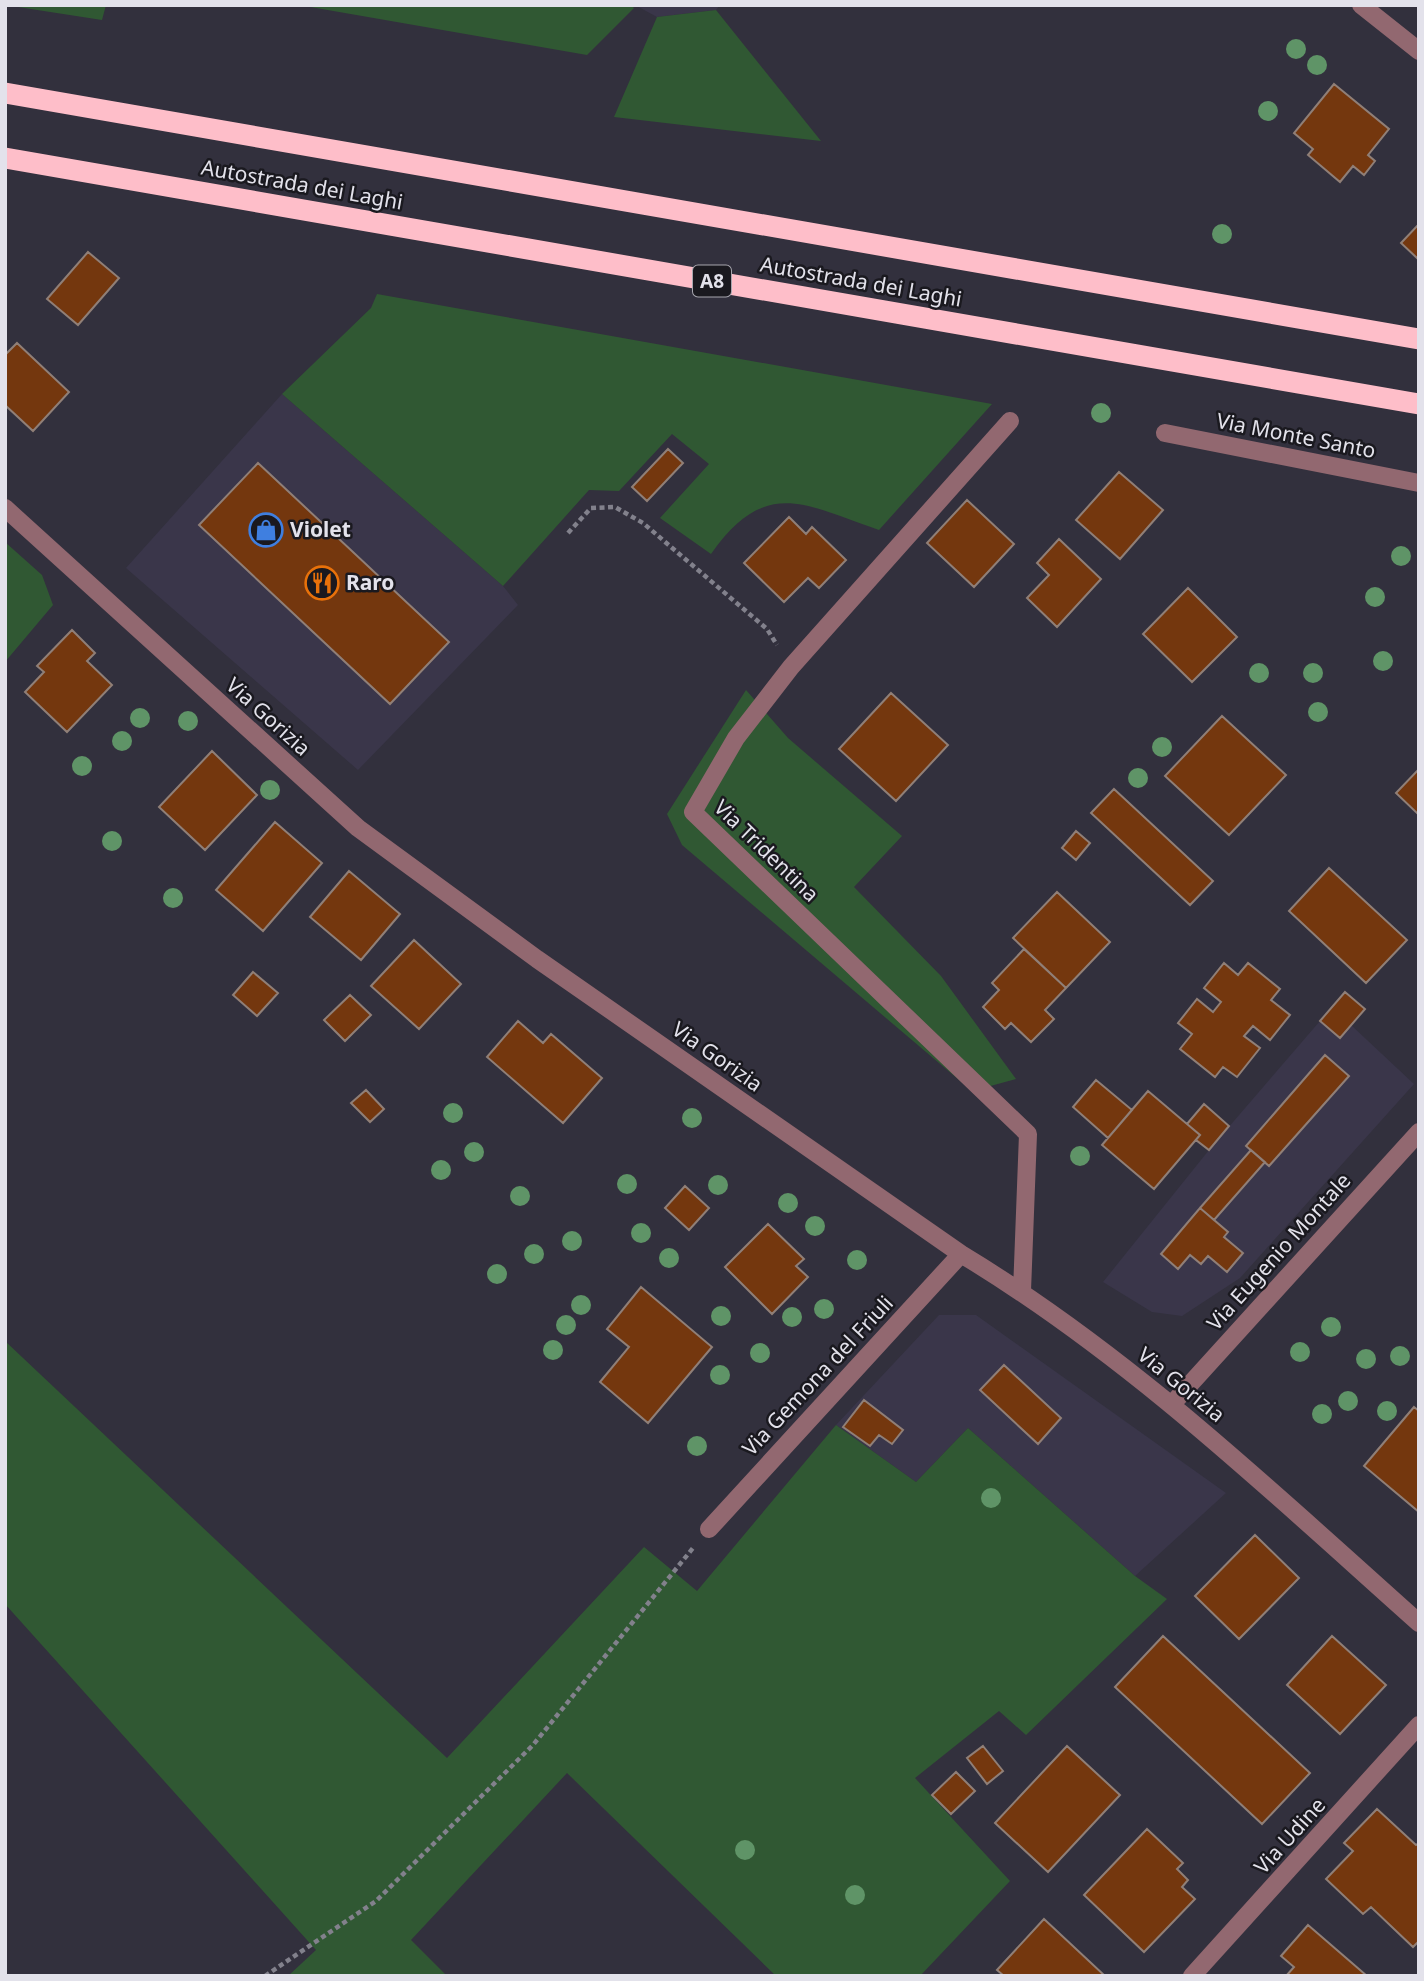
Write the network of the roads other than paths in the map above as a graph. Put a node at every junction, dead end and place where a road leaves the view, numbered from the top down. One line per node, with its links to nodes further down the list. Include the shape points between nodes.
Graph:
1 (1361, 5): 2 (street)
2 (1419, 51)
3 (5, 93): 5 (highway, Autostrada dei Laghi)
4 (5, 158): 6 (highway, Autostrada dei Laghi / A8)
5 (1419, 339)
6 (1419, 404)
7 (1010, 421): 13 (street, Via Tridentina, via 791,667 736,738 693,812 1028,1134)
8 (1165, 433): 9 (street, Via Monte Santo)
9 (1419, 484)
10 (5, 508): 12 (street, Via Gorizia, via 358,828 537,959)
11 (1419, 1132): 14 (street, Via Eugenio Montale)
12 (961, 1254): 13 (street, Via Gorizia); 15 (street, Via Gemona del Friuli)
13 (1022, 1291): 14 (street, Via Gorizia)
14 (1172, 1403): 16 (street, Via Gorizia)
15 (709, 1529)
16 (1419, 1623)
17 (1419, 1725): 18 (street, Via Udine)
18 (1192, 1976)

